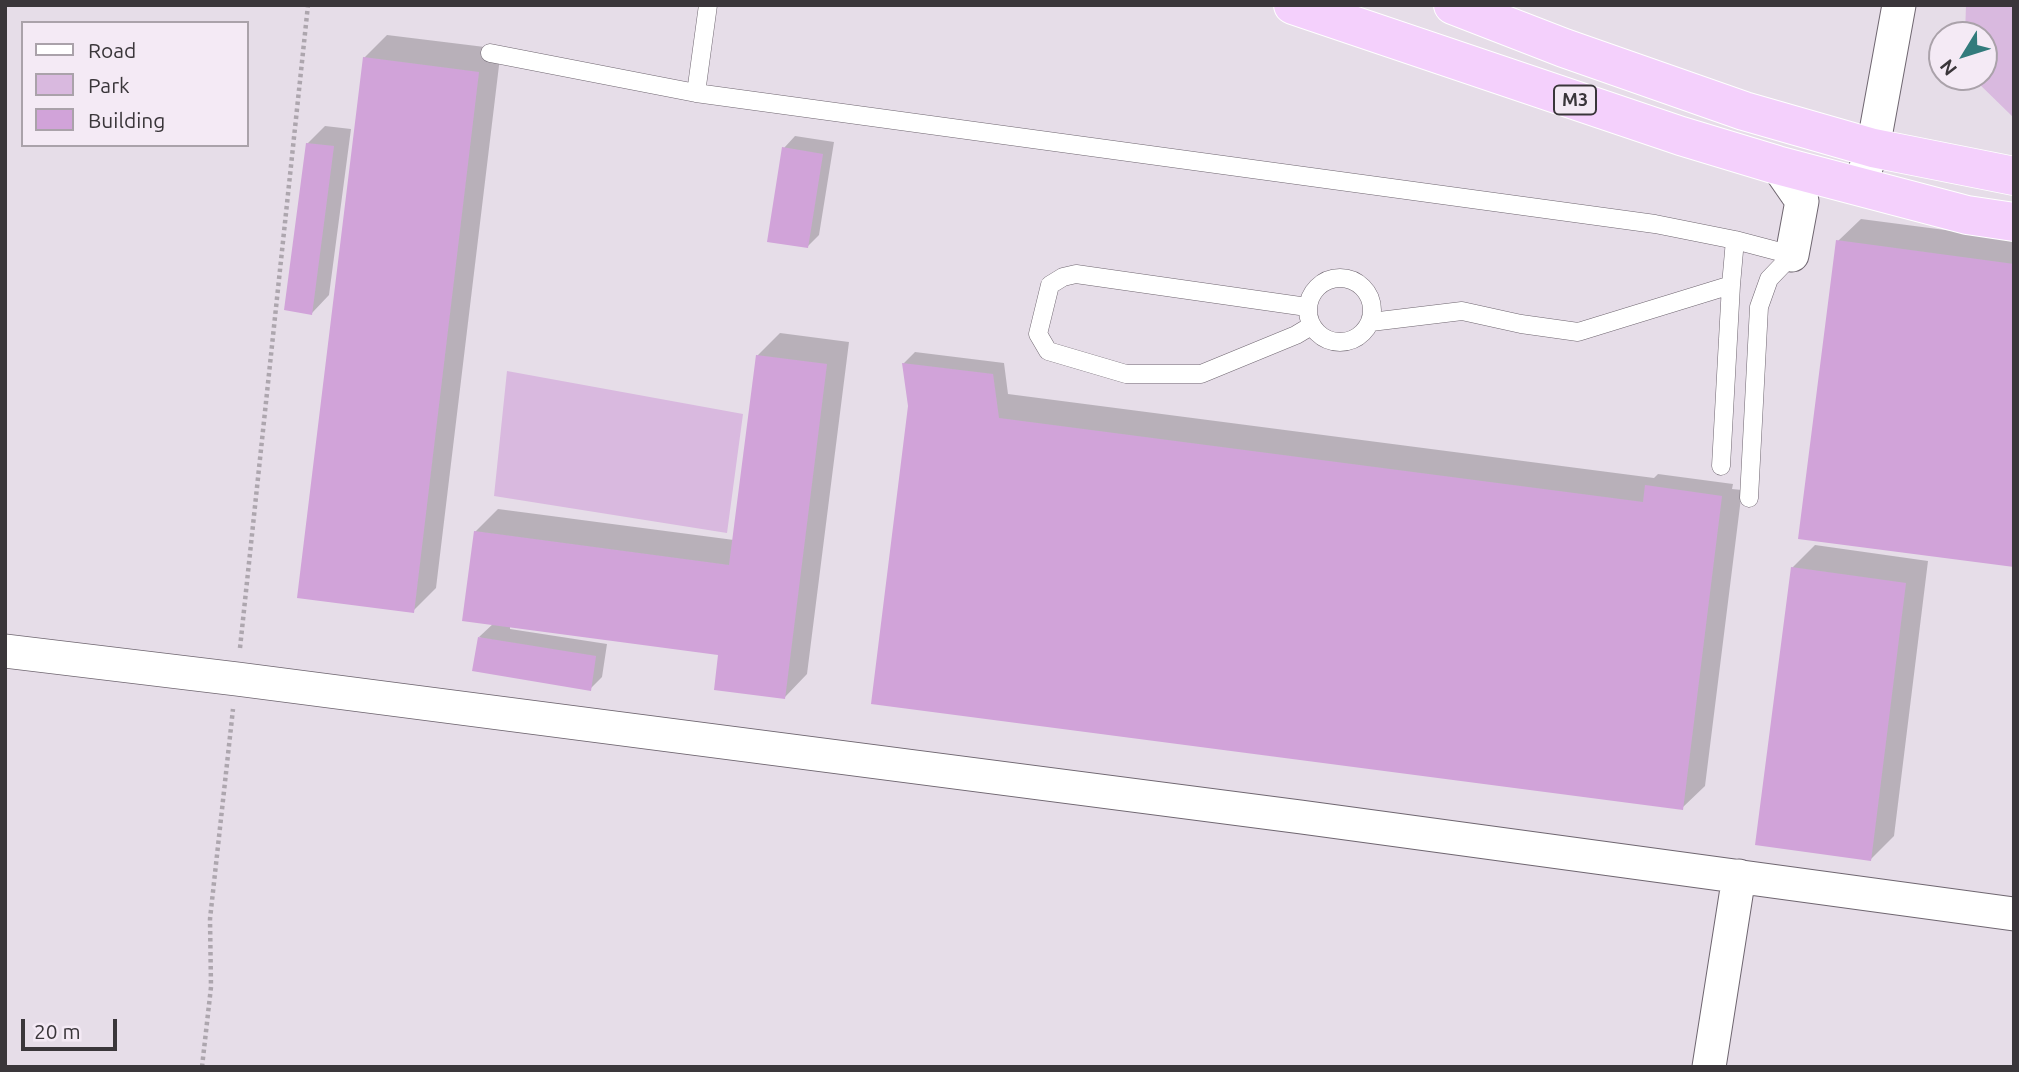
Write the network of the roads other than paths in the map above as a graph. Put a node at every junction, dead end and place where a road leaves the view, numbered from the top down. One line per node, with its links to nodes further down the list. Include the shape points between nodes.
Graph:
1 (708, 5): 6 (lane)
2 (1293, 5): 8 (highway, M3)
3 (1453, 5): 7 (highway, M3, via 1731,106)
4 (1899, 5): 7 (street)
5 (490, 53): 6 (lane)
6 (696, 93): 13 (lane, via 1655,224)
7 (1873, 148): 9 (highway, M3); 10 (street); 11 (highway, via 1908,166)
8 (1777, 166): 10 (highway, M3); 14 (street, via 1802,201)
9 (2014, 176)
10 (1859, 187): 12 (highway, M3, via 1966,215)
11 (2014, 190)
12 (2014, 222)
13 (1735, 240): 14 (lane); 15 (lane)
14 (1792, 256): 20 (lane, via 1769,279 1759,307)
15 (1731, 285): 17 (lane, via 1578,332 1462,311); 19 (lane)
16 (1307, 307): 17 (lane, via 1321,284 1348,278 1364,287 1373,303); 18 (lane); 18 (lane, via 1076,274 1050,285 1038,334 1048,351 1126,374 1201,374)
17 (1371, 322): 18 (lane, via 1360,336 1342,342 1325,338)
18 (1311, 326)
19 (1721, 466)
20 (1749, 498)
21 (5, 652): 22 (street)
22 (1739, 876): 23 (street); 24 (street)
23 (2014, 914)
24 (1709, 1067)

